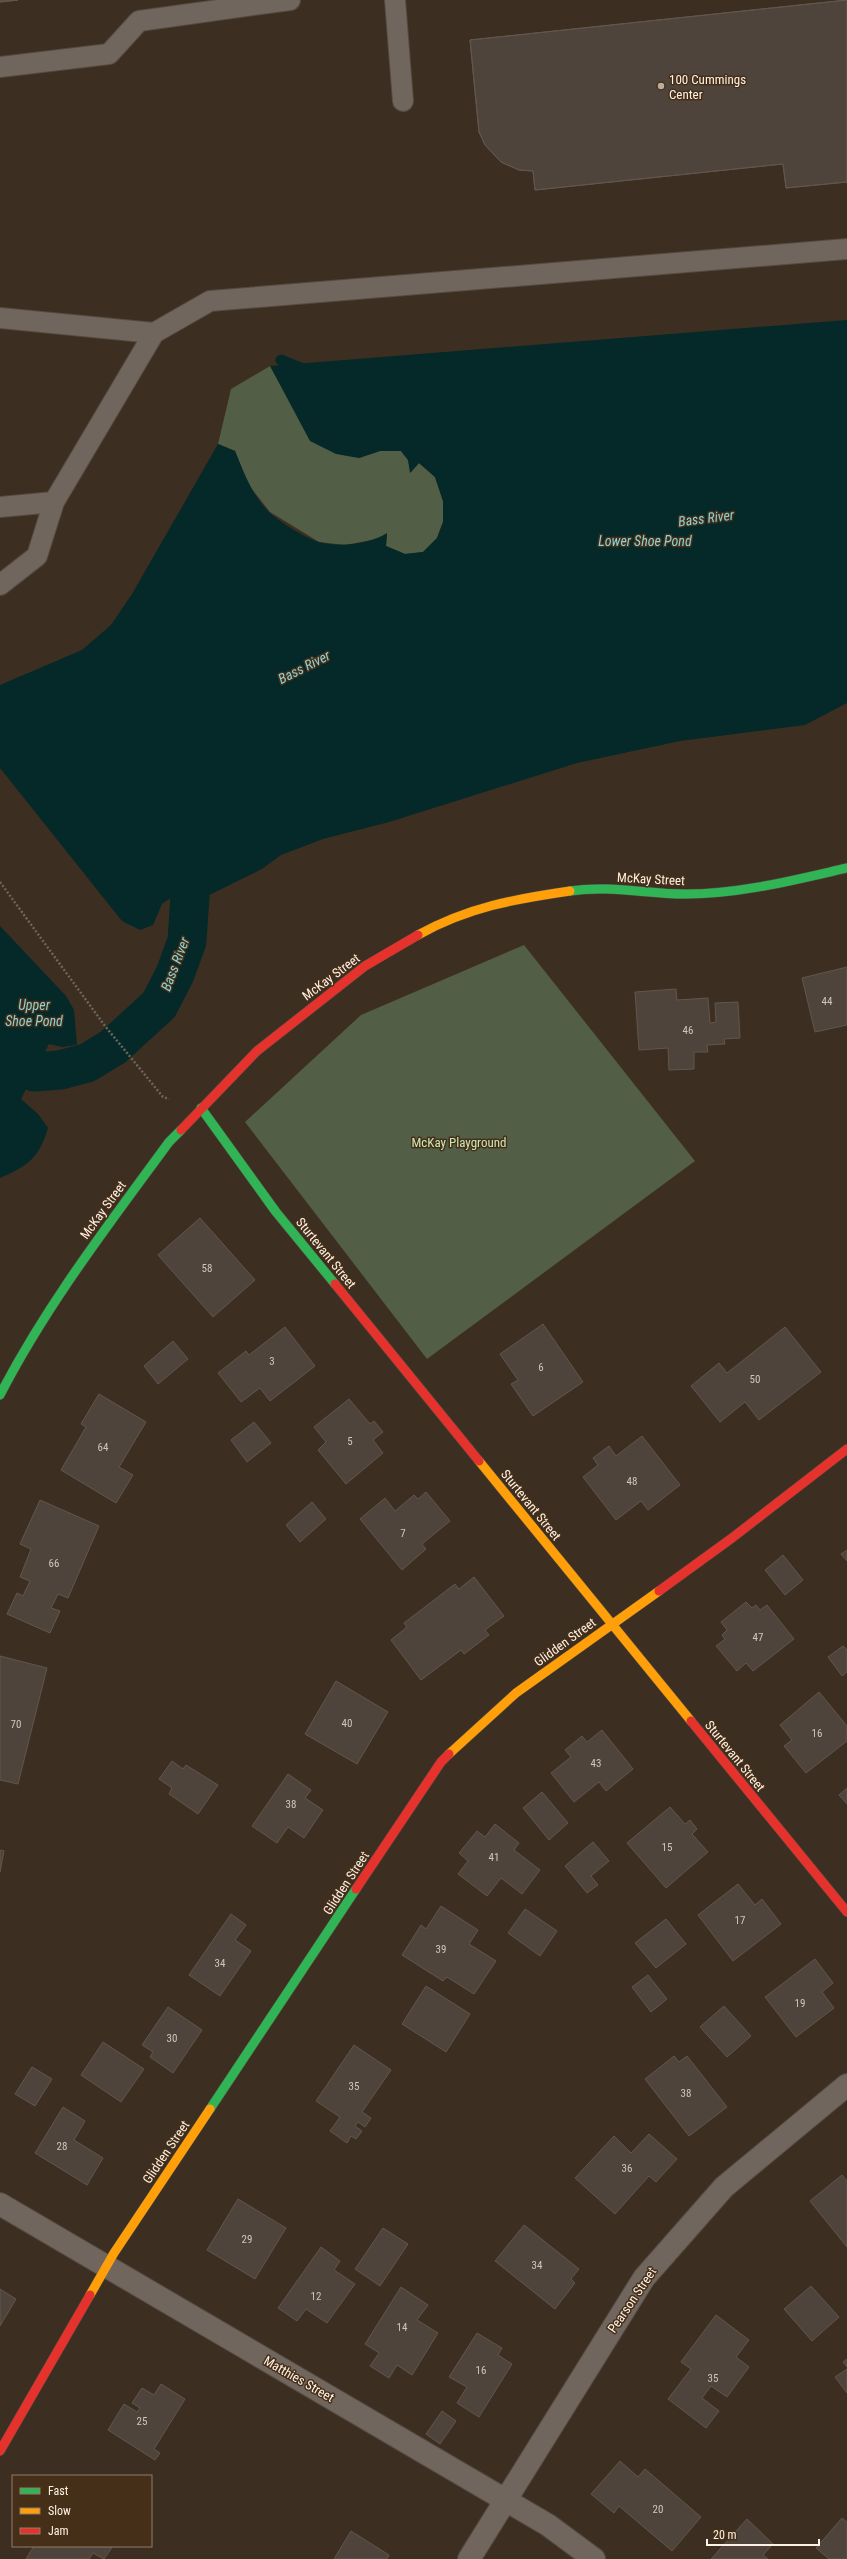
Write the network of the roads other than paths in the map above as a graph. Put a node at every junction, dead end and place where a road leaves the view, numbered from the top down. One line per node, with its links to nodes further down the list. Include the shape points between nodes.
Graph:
1 (290, 0): 3 (lane, via 138,21 109,54)
2 (395, 0): 4 (lane)
3 (0, 67)
4 (403, 102)
5 (847, 249): 7 (lane, via 210,301)
6 (0, 318): 7 (lane)
7 (154, 333): 8 (lane)
8 (54, 502): 9 (lane); 10 (lane, via 37,556)
9 (0, 508)
10 (0, 585)
11 (847, 868): 12 (street, McKay Street, via 772,885 686,894 590,888 507,900 440,923 365,966 263,1046)
12 (201, 1108): 13 (street, McKay Street, via 169,1142 72,1274 21,1354); 15 (street, Sturtevant Street, via 276,1212)
13 (0, 1395)
14 (847, 1449): 15 (street, Glidden Street, via 732,1538)
15 (611, 1624): 16 (street, Sturtevant Street); 19 (street, Glidden Street, via 516,1693 441,1762)
16 (847, 1912)
17 (847, 2085): 21 (street, Pearson Street, via 724,2187 644,2278)
18 (0, 2204): 19 (street, Matthies Street)
19 (107, 2266): 20 (street, Glidden Street); 21 (street, Matthies Street)
20 (0, 2451)
21 (505, 2500): 22 (street, Pearson Street); 23 (street, Matthies Street, via 548,2525)
22 (468, 2559)
23 (594, 2559)

